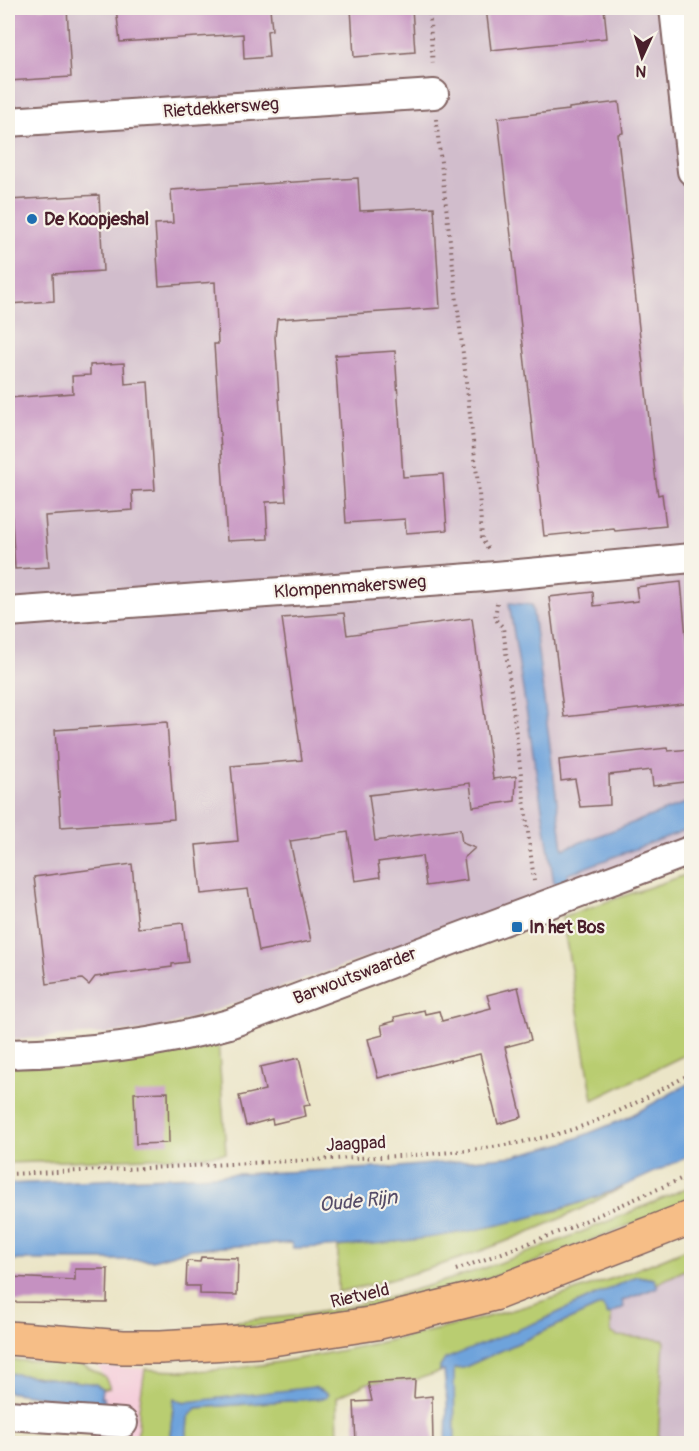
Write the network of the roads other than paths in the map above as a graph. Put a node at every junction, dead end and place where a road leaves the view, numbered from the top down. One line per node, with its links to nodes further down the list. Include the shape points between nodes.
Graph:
1 (674, 8): 4 (street)
2 (434, 94): 3 (street, Rietdekkersweg)
3 (8, 122)
4 (692, 171)
5 (692, 558): 6 (street, Klompenmakersweg)
6 (8, 612)
7 (692, 850): 8 (street, Barwoutswaarder, via 229,1024 147,1043)
8 (8, 1054)
9 (692, 1217): 10 (main road, Rietveld, via 494,1294 376,1323 259,1341 161,1347)
10 (8, 1338)
11 (8, 1415): 12 (street)
12 (123, 1423)

